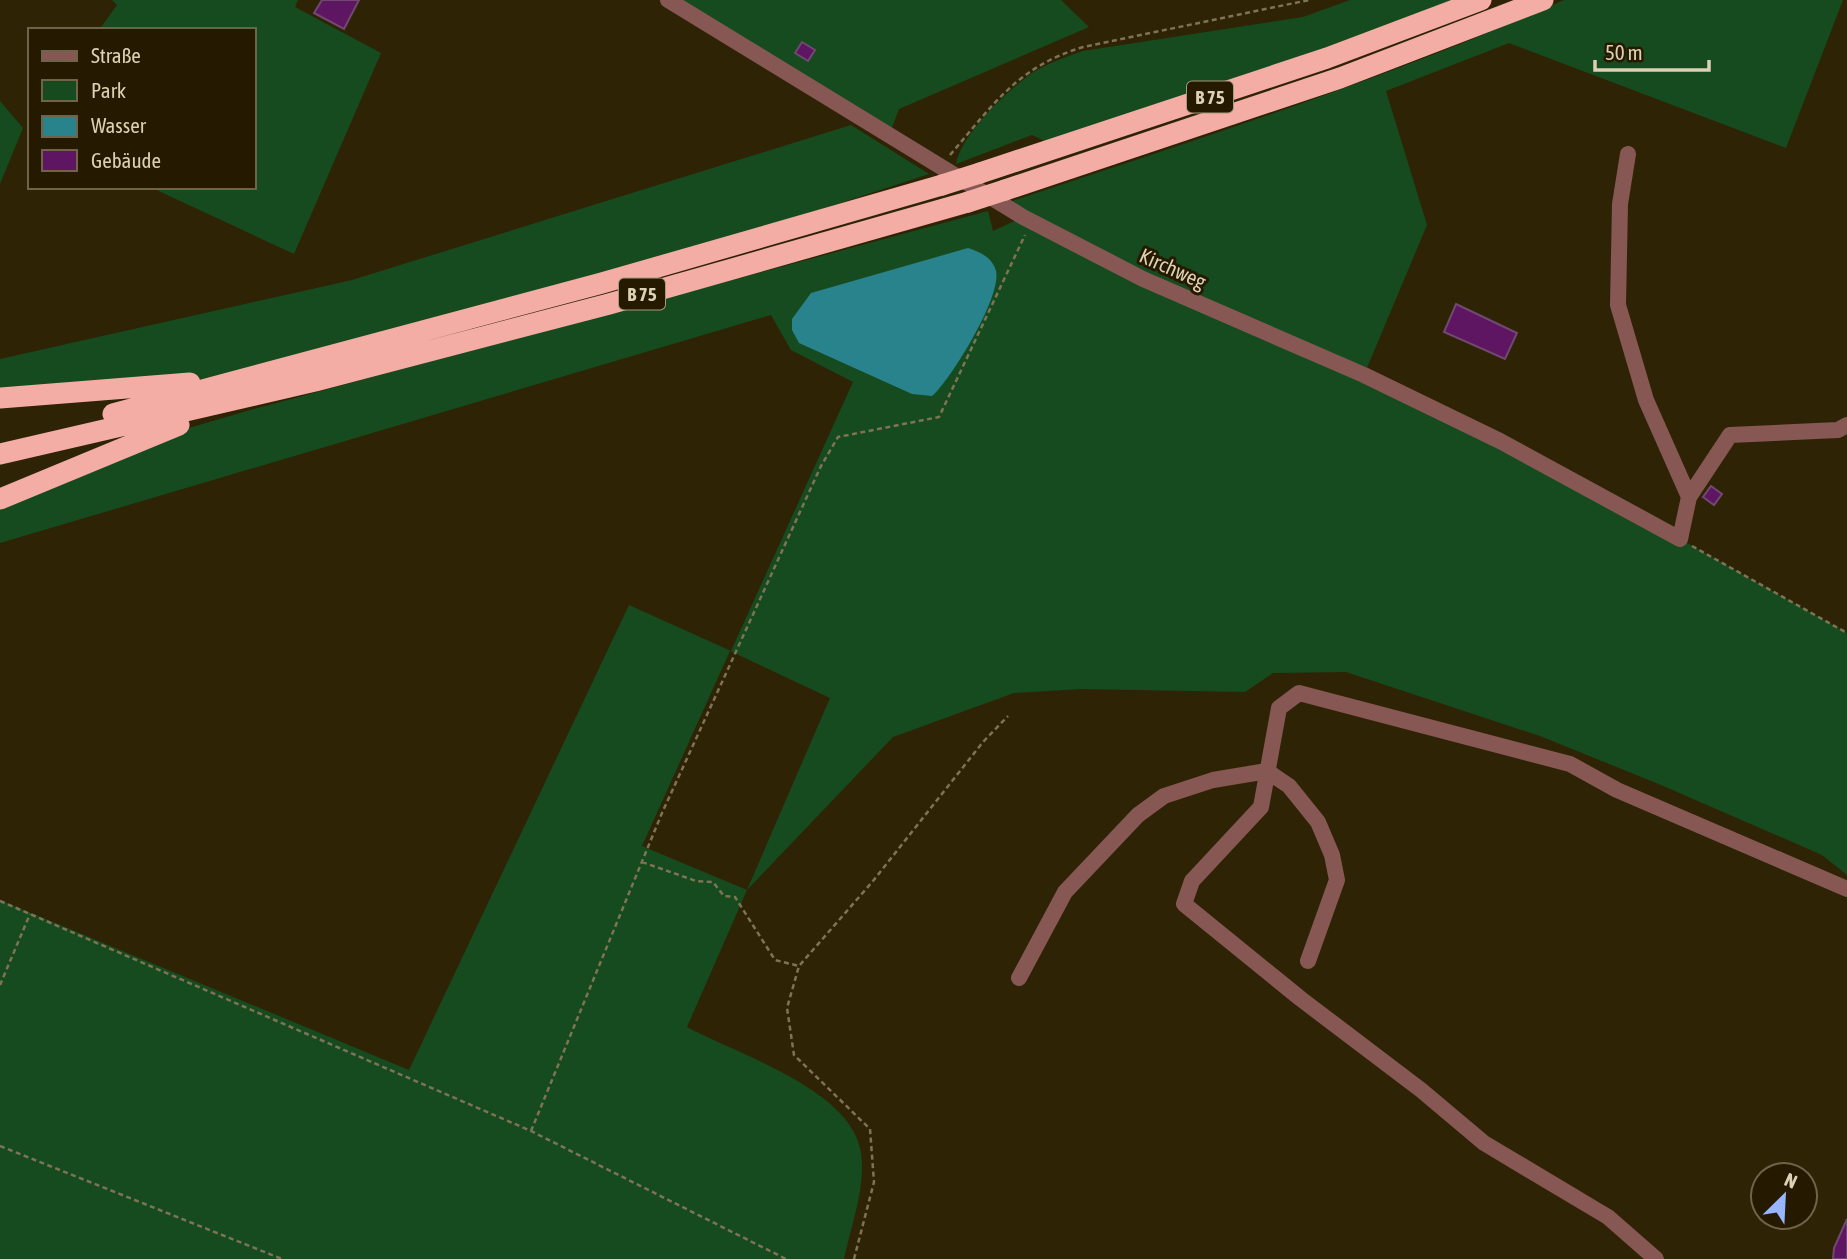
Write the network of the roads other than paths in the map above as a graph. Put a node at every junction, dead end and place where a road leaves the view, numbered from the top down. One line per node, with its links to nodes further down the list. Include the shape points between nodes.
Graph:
1 (668, 0): 5 (street, Kirchweg)
2 (1481, 0): 5 (highway, B 75, bridge, via 1327,58 980,173)
3 (1544, 0): 7 (highway, B 75, bridge, via 1340,78 968,202 609,304)
4 (1628, 154): 12 (street, via 1620,204 1618,305 1646,400)
5 (942, 175): 6 (highway, B 75, via 602,283); 12 (street, Kirchweg, via 1143,279 1364,375 1500,441 1680,539)
6 (241, 379): 8 (highway); 10 (highway, B 75)
7 (314, 381): 11 (highway, B 75); 13 (highway, via 142,438)
8 (0, 397)
9 (1847, 425): 12 (street, via 1838,430 1730,435)
10 (0, 445)
11 (0, 454)
12 (1689, 497)
13 (0, 499)
14 (1267, 771): 15 (street, via 1279,708 1299,692 1570,764 1617,790); 16 (street, via 1289,786 1318,822 1332,855 1337,880); 17 (street, via 1213,780 1164,796 1138,815 1065,892); 18 (street, via 1261,807 1192,881 1184,904 1484,1143 1608,1217)
15 (1847, 889)
16 (1308, 961)
17 (1019, 978)
18 (1656, 1259)

